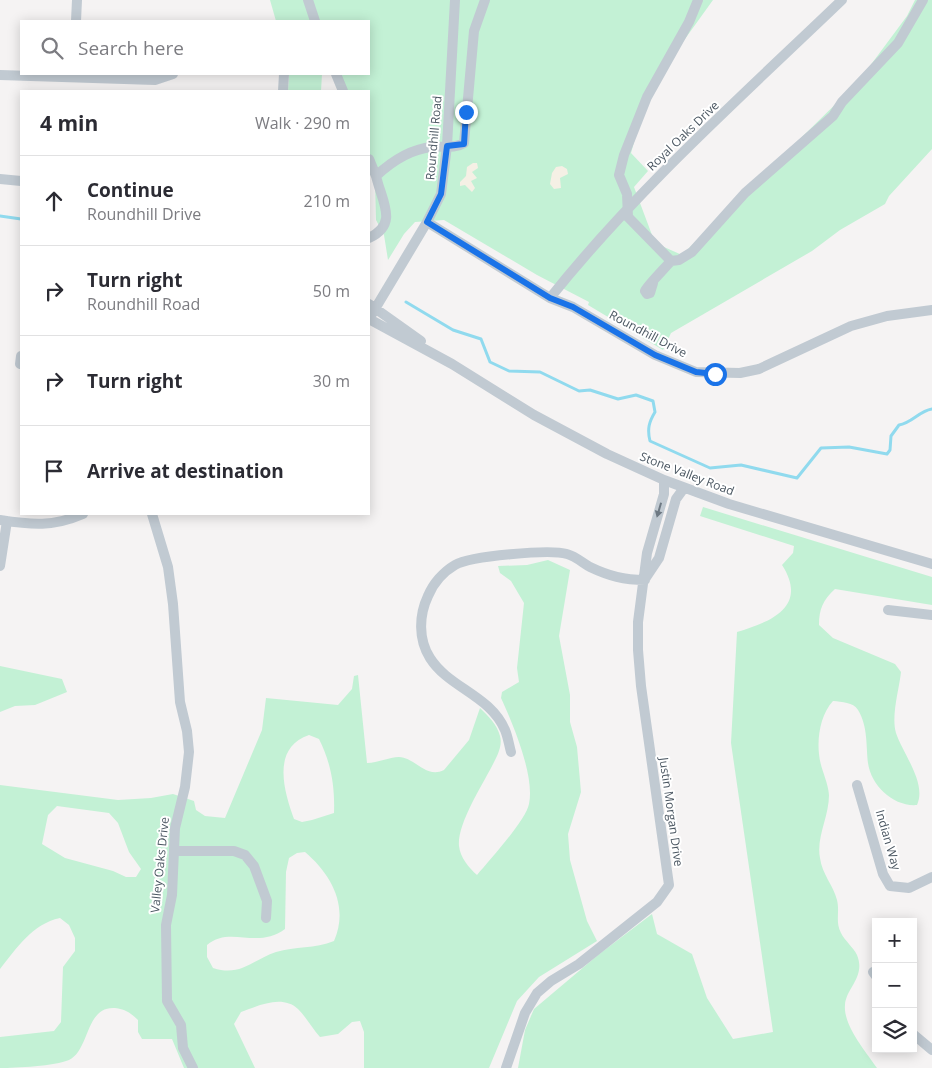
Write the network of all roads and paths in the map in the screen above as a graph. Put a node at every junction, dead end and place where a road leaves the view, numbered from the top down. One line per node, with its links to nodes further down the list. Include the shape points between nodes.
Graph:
1 (77, 0): 8 (street)
2 (308, 0): 9 (street)
3 (455, 0): 17 (street, Roundhill Road)
4 (485, 0): 17 (street, via 474,31 465,139 460,146)
5 (698, 0): 22 (street, via 647,97 626,147 619,175)
6 (842, 0): 22 (street, Royal Oaks Drive)
7 (923, 0): 25 (street, via 898,43 842,102 833,116 745,194 692,252)
8 (76, 20)
9 (315, 20)
10 (0, 75): 14 (street)
11 (170, 75): 14 (street, via 155,80)
12 (284, 75): 15 (street)
13 (336, 75): 16 (street)
14 (74, 76)
15 (283, 90)
16 (343, 90)
17 (447, 146): 19 (street, via 430,147 397,159); 23 (street, Roundhill Road, via 441,194)
18 (370, 161): 19 (street)
19 (376, 176): 24 (street, via 387,217 386,226)
20 (0, 179): 21 (street)
21 (20, 182)
22 (628, 206): 25 (street, via 628,217); 27 (street, Royal Oaks Drive)
23 (427, 222): 27 (street, Roundhill Drive); 28 (street, Roundhill Road)
24 (370, 238)
25 (671, 261): 26 (street)
26 (653, 284)
27 (550, 298): 29 (street, Roundhill Drive, via 573,307 678,366 715,374 759,369 851,326 887,316)
28 (372, 306): 31 (street, Stone Valley Road)
29 (932, 310)
30 (370, 320): 31 (street, Stone Valley Road)
31 (452, 364): 32 (street, Stone Valley Road, via 534,415)
32 (664, 480): 33 (street, Stone Valley Road); 39 (street, Justin Morgan Drive, one-way to 39, via 664,494 646,553)
33 (684, 488): 37 (street, Stone Valley Road); 39 (street, via 676,500 659,558)
34 (80, 515): 36 (street, via 41,525)
35 (152, 515): 44 (street, Valley Oaks Drive, via 168,567 180,702 189,752)
36 (4, 520): 38 (street)
37 (932, 564)
38 (0, 566)
39 (645, 580): 42 (street, via 608,576 569,554 552,552 484,557 456,564 431,588 424,603 421,625 429,657 441,672 496,715 505,730); 50 (street, Justin Morgan Drive, via 638,622 639,659 668,885 657,902 537,993 525,1013)
40 (888, 610): 41 (street)
41 (932, 615)
42 (511, 752)
43 (858, 785): 45 (street, Indian Way, via 883,874 890,886 910,888)
44 (174, 851): 46 (street, via 245,855 254,866 267,901); 49 (street, Valley Oaks Drive, via 172,895 166,925 167,1001 182,1025 183,1048)
45 (932, 877)
46 (266, 918)
47 (917, 1037): 48 (street)
48 (932, 1050)
49 (193, 1068)
50 (506, 1068)

